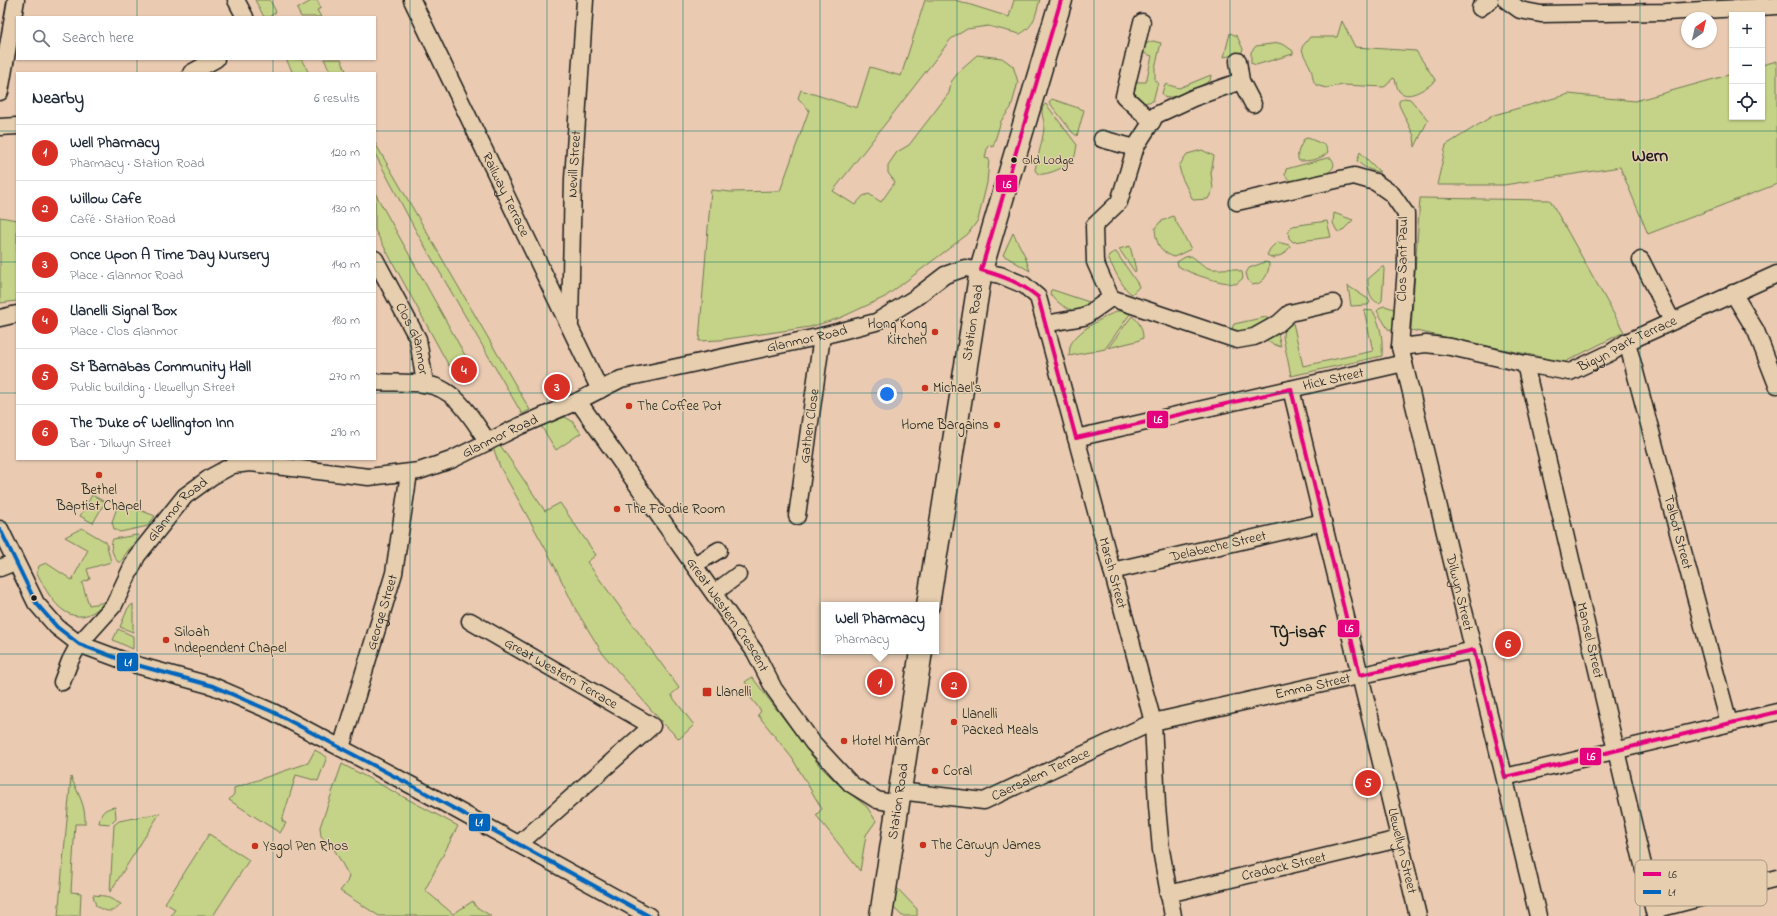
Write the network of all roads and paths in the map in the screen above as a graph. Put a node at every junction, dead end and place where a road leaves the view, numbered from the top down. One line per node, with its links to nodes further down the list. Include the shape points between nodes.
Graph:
1 (16, 0): 14 (street)
2 (236, 0): 8 (street)
3 (412, 0): 34 (street, Railway Terrace)
4 (585, 0): 34 (street, Nevill Street, via 573,179)
5 (1061, 0): 24 (main road, Station Road)
6 (1506, 0): 7 (street, via 1520,10 1542,14)
7 (1777, 6)
8 (244, 16)
9 (1142, 22): 16 (street, via 1124,96)
10 (214, 60): 12 (street)
11 (1238, 61): 13 (street)
12 (193, 72)
13 (1241, 82): 15 (street); 16 (street, via 1193,98 1156,115)
14 (0, 92)
15 (1253, 104)
16 (1152, 122): 20 (street)
17 (0, 126): 18 (street)
18 (16, 126)
19 (1102, 139): 20 (street)
20 (1135, 148): 28 (street, via 1119,202 1094,226 1094,262)
21 (1237, 202): 37 (street, Clos Sant Paul, via 1354,176 1375,182 1392,194 1406,214 1406,267)
22 (1641, 260): 32 (street)
23 (376, 264): 26 (street, Clos Glanmor)
24 (981, 270): 33 (street, Marsh Street, via 1000,275 1027,288 1038,297); 35 (street, Glanmor Road, via 965,268 945,276 876,322); 59 (main road, Station Road)
25 (1777, 274): 27 (street, Bigyn Park Terrace)
26 (379, 278): 41 (street, Clos Glanmor, via 418,339)
27 (1733, 293): 32 (street, Bigyn Park Terrace); 42 (street, via 1756,331)
28 (1111, 298): 29 (street, via 1237,340 1254,337 1279,323 1290,313); 33 (street, via 1084,317)
29 (1333, 303)
30 (16, 314): 31 (street)
31 (0, 318)
32 (1672, 321): 36 (street, Bigyn Park Terrace)
33 (1046, 324): 46 (street, Marsh Street)
34 (570, 328): 44 (street, Railway Terrace)
35 (822, 336): 44 (street, Glanmor Road, via 628,377); 49 (street, Gathen Close)
36 (1628, 342): 39 (street, Bigyn Park Terrace, via 1570,372); 68 (street, Talbot Street)
37 (1400, 347): 38 (street, Clos Sant Paul); 39 (street, Bigyn Park Terrace, via 1426,344 1451,347)
38 (1404, 363): 43 (street, Hick Street); 62 (street, Dilwyn Street)
39 (1525, 364): 70 (street, Mansel Street)
40 (376, 382): 41 (street, Clos Glanmor)
41 (425, 384): 47 (street, Clos Glanmor, via 436,387 460,402)
42 (1777, 385)
43 (1291, 389): 46 (street, Hick Street); 50 (street, Llewellyn Street)
44 (600, 390): 45 (street, Glanmor Road)
45 (578, 401): 47 (street, Glanmor Road); 54 (street, Great Western Crescent)
46 (1076, 438): 56 (street, Marsh Street)
47 (488, 442): 48 (street, Glanmor Road, via 452,460)
48 (409, 473): 61 (street, Glanmor Road, via 369,477 250,462 233,465 185,496 137,556 114,605); 69 (street, George Street, via 394,573)
49 (797, 516)
50 (1323, 522): 56 (street, Delabeche Street); 64 (street, Llewellyn Street)
51 (0, 529): 53 (street)
52 (719, 550): 54 (street)
53 (15, 562): 55 (street); 61 (street, via 36,603 57,626)
54 (694, 565): 58 (street, Great Western Crescent)
55 (0, 568)
56 (1112, 571): 67 (street, Marsh Street)
57 (738, 575): 58 (street)
58 (714, 593): 72 (street, Great Western Crescent, via 755,652 774,689 813,743 851,784 860,790 877,800)
59 (928, 602)
60 (470, 620): 74 (street, Great Western Terrace, via 652,726)
61 (79, 644): 65 (street, Glanmor Road); 69 (street, via 133,664 213,686 273,712)
62 (1474, 650): 64 (street, Emma Street); 71 (street, Dilwyn Street)
63 (921, 654): 72 (main road, Station Road)
64 (1360, 675): 67 (street, Emma Street); 73 (street, Llewellyn Street)
65 (62, 682)
66 (1777, 712): 68 (street)
67 (1153, 722): 72 (street, Caersalem Terrace, via 984,801); 78 (street, Marsh Street, via 1157,806)
68 (1728, 723): 70 (street)
69 (341, 748): 74 (street)
70 (1616, 751): 71 (street); 75 (street, Mansel Street)
71 (1504, 778): 85 (street, Dilwyn Street)
72 (898, 798): 80 (main road, Station Road)
73 (1399, 839): 78 (street, Cradock Street); 84 (street, Llewellyn Street)
74 (518, 844): 82 (street)
75 (1642, 860)
76 (1777, 878): 77 (street)
77 (1767, 881)
78 (1168, 894): 83 (street, Marsh Street)
79 (1679, 906): 81 (street)
80 (882, 910)
81 (1654, 913)
82 (649, 916)
83 (1173, 916)
84 (1418, 916)
85 (1538, 916)

